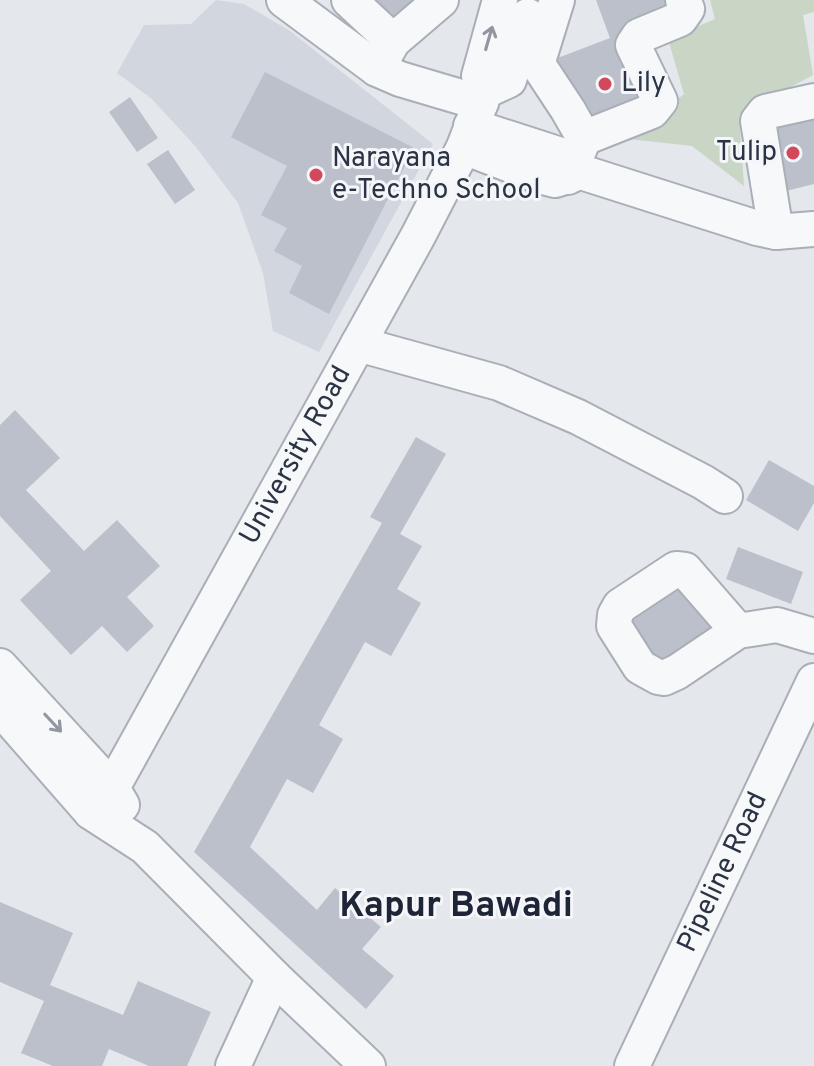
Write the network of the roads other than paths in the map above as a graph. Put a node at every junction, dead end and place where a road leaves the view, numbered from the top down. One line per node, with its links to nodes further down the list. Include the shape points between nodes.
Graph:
1 (284, 0): 8 (street)
2 (349, 0): 8 (street)
3 (441, 0): 8 (street)
4 (500, 0): 10 (street, University Road, one-way to 4, via 479,76)
5 (532, 0): 10 (street, University Road, via 509,80)
6 (557, 0): 11 (street, via 539,66 568,110)
7 (683, 0): 11 (street, via 687,9 680,19 639,36 633,45 660,101)
8 (385, 55): 10 (street, via 400,79)
9 (814, 101): 13 (street, via 765,112 758,121)
10 (475, 117): 11 (street, via 539,176 555,180); 14 (street, University Road)
11 (577, 163): 13 (street)
12 (814, 229): 13 (street)
13 (776, 232)
14 (358, 344): 15 (street, via 499,383 578,417); 21 (street, University Road)
15 (725, 496)
16 (738, 631): 17 (street, via 777,625)
17 (814, 636)
18 (0, 666): 21 (street, one-way to 21)
19 (814, 681): 25 (street, Pipeline Road)
20 (0, 708): 21 (street)
21 (102, 800): 22 (street)
22 (274, 977): 23 (street); 24 (street)
23 (233, 1066)
24 (368, 1066)
25 (632, 1066)

